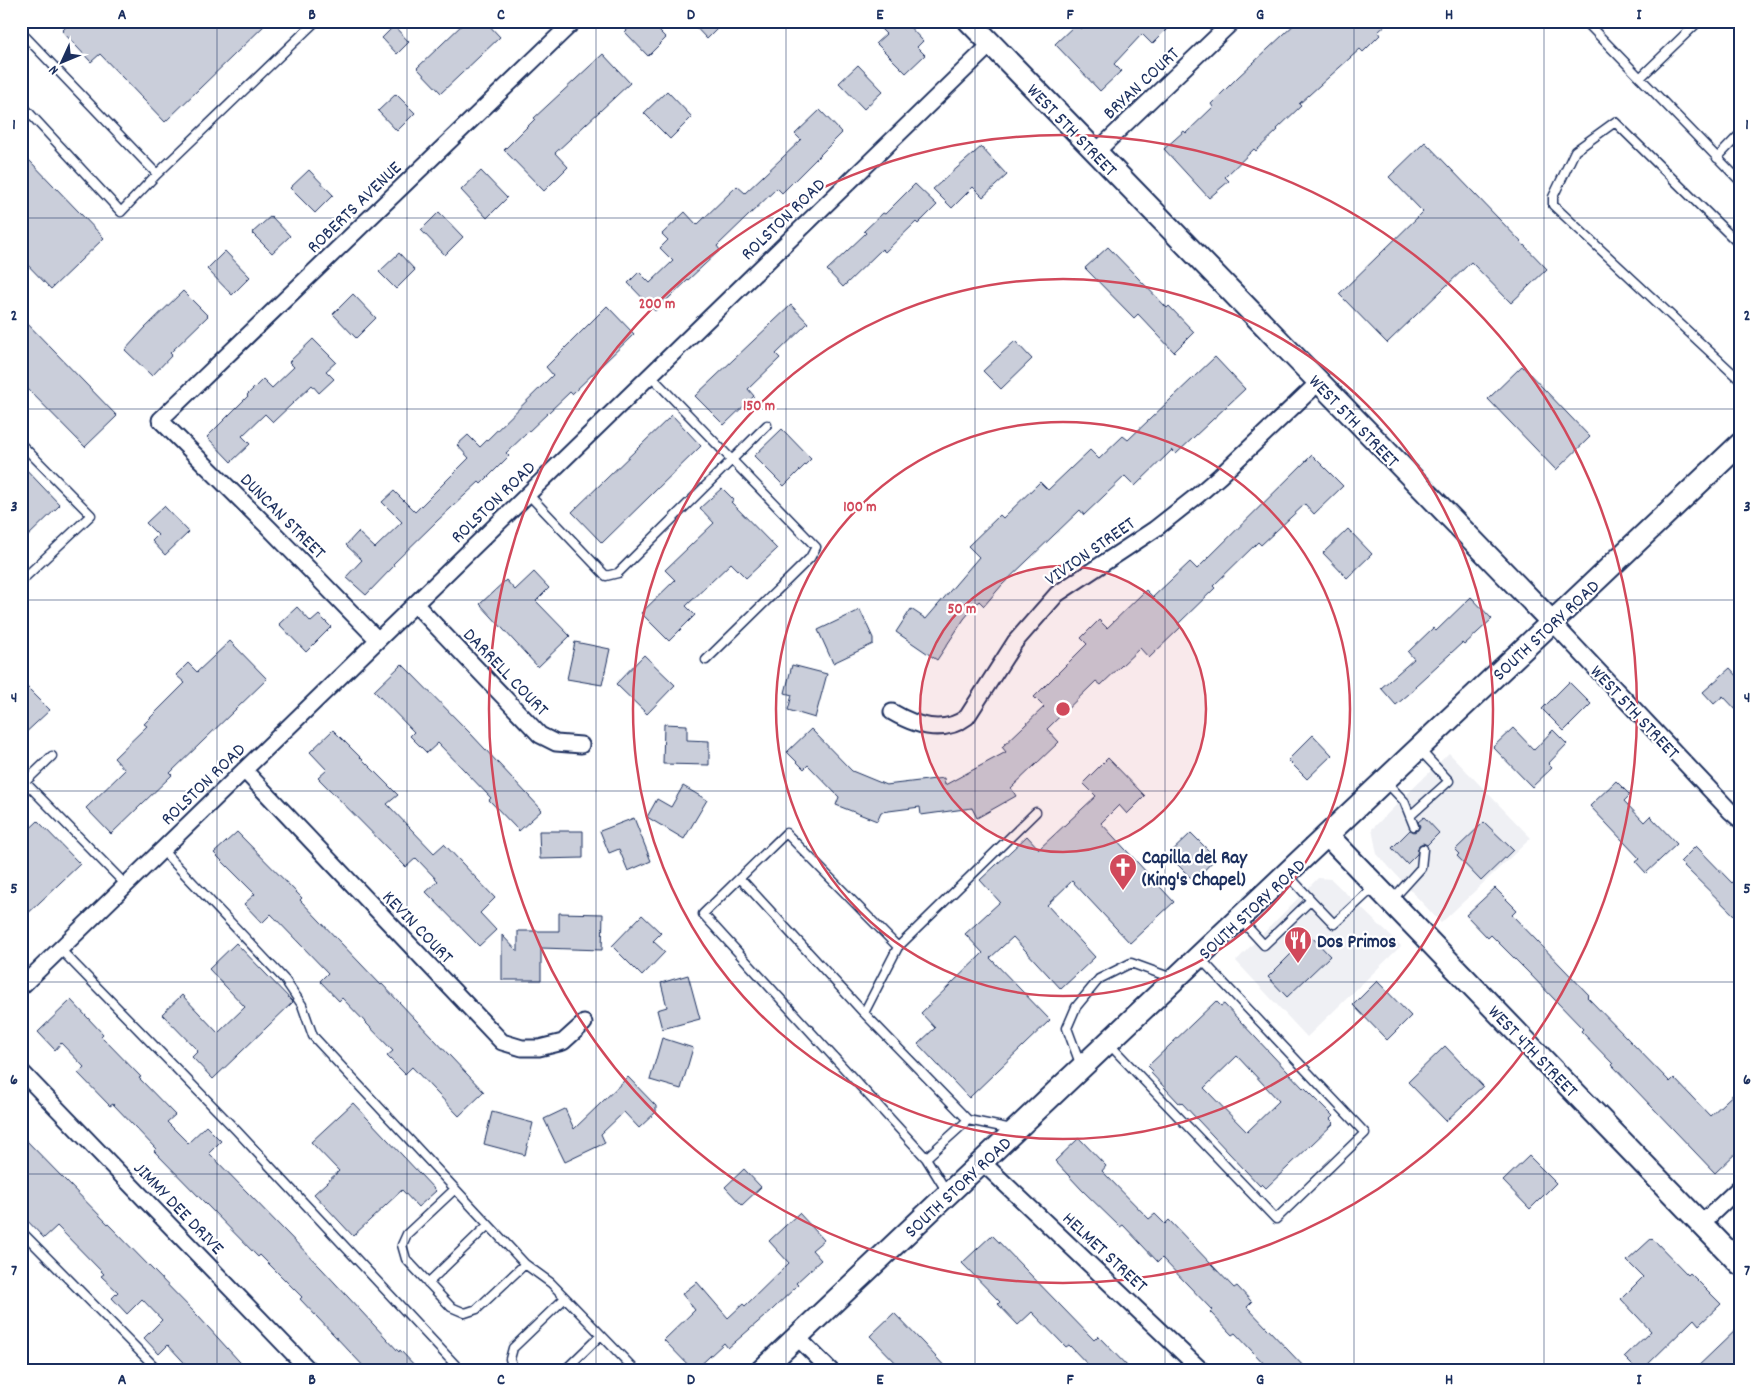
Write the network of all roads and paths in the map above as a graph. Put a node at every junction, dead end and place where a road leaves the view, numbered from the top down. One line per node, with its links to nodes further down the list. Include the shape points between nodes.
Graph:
1 (316, 21): 14 (lane)
2 (574, 21): 20 (street, ROBERTS AVENUE)
3 (969, 21): 8 (street, WEST 5TH STREET)
4 (1233, 21): 12 (street, BRYAN COURT)
5 (1585, 21): 9 (lane)
6 (1699, 21): 9 (lane)
7 (21, 32): 14 (lane)
8 (991, 44): 12 (street, WEST 5TH STREET); 17 (street, ROLSTON ROAD)
9 (1640, 78): 13 (lane)
10 (21, 104): 14 (lane, via 121,212)
11 (1740, 134): 13 (lane)
12 (1096, 152): 19 (street, WEST 5TH STREET)
13 (1717, 158): 15 (lane)
14 (157, 174)
15 (1740, 181)
16 (1740, 245): 18 (lane, via 1614,122 1575,151 1553,197 1553,205)
17 (650, 374): 24 (lane); 25 (street, ROLSTON ROAD)
18 (1740, 380)
19 (1319, 382): 28 (street, WEST 5TH STREET); 31 (street, VIVION STREET, via 1191,501 1057,594 1015,642 967,717 951,726 930,727 910,723)
20 (160, 420): 29 (street, DUNCAN STREET)
21 (767, 424): 24 (lane)
22 (21, 444): 26 (lane, via 91,515)
23 (1740, 444): 28 (street, SOUTH STORY ROAD)
24 (732, 459): 25 (lane, via 618,573 606,576); 30 (lane, via 816,547 810,558)
25 (528, 494): 27 (street, ROLSTON ROAD)
26 (21, 581)
27 (415, 604): 29 (street, ROLSTON ROAD); 32 (street, DARRELL COURT, via 540,735 556,743)
28 (1552, 622): 33 (street, SOUTH STORY ROAD); 39 (street, WEST 5TH STREET)
29 (378, 640): 35 (street, ROLSTON ROAD)
30 (706, 660)
31 (892, 712)
32 (581, 745)
33 (1419, 749): 36 (street, SOUTH STORY ROAD); 38 (lane, via 1449,781)
34 (52, 756): 46 (lane, via 25,782)
35 (244, 770): 43 (street, ROLSTON ROAD); 57 (street, KEVIN COURT, via 502,1042 522,1048 539,1048 564,1042)
36 (1385, 780): 38 (lane, via 1404,801); 41 (street, SOUTH STORY ROAD)
37 (1036, 812): 51 (lane)
38 (1410, 816): 40 (lane)
39 (1740, 820)
40 (1414, 826)
41 (1327, 835): 44 (street, SOUTH STORY ROAD); 47 (street, WEST 4TH STREET)
42 (1423, 848): 49 (lane, via 1421,868)
43 (162, 850): 46 (street, ROLSTON ROAD); 66 (lane, via 285,980 302,1005 313,1036)
44 (1287, 873): 48 (lane); 50 (street, SOUTH STORY ROAD)
45 (740, 878): 51 (lane, via 786,833); 56 (lane); 63 (lane, via 703,914)
46 (126, 885): 52 (street, ROLSTON ROAD)
47 (1375, 885): 48 (lane, via 1334,924); 49 (street, WEST 4TH STREET)
48 (1311, 900): 50 (lane, via 1264,944)
49 (1391, 901): 68 (street, WEST 4TH STREET)
50 (1239, 919): 53 (street, SOUTH STORY ROAD)
51 (898, 947): 56 (lane)
52 (60, 949): 55 (street, ROLSTON ROAD); 79 (lane, via 236,1130)
53 (1199, 957): 54 (street, SOUTH STORY ROAD); 58 (lane, via 1365,1133 1276,1219)
54 (1176, 979): 58 (street, SOUTH STORY ROAD); 59 (lane, via 1131,963 1100,979 1076,1007 1067,1028)
55 (21, 987)
56 (864, 1013): 61 (lane)
57 (584, 1023)
58 (1108, 1043): 59 (street, SOUTH STORY ROAD)
59 (1081, 1068): 62 (street, SOUTH STORY ROAD)
60 (21, 1071): 78 (street, JIMMY DEE DRIVE)
61 (968, 1120): 62 (lane); 63 (lane)
62 (1016, 1130): 64 (street, SOUTH STORY ROAD)
63 (926, 1158): 67 (lane)
64 (982, 1162): 67 (street, SOUTH STORY ROAD); 85 (street, HELMET STREET)
65 (1740, 1187): 68 (street)
66 (455, 1189): 69 (lane); 73 (lane, via 408,1234 402,1245 406,1259)
67 (948, 1194): 76 (street, SOUTH STORY ROAD)
68 (1701, 1224): 72 (street, WEST 4TH STREET)
69 (488, 1225): 71 (lane); 73 (lane)
70 (21, 1231): 77 (lane)
71 (525, 1264): 73 (lane, via 477,1310 465,1312 451,1307); 74 (lane)
72 (1740, 1264)
73 (428, 1283)
74 (565, 1298): 75 (lane); 80 (lane, via 513,1348 510,1359)
75 (601, 1335): 81 (lane); 82 (lane)
76 (796, 1337): 83 (street, SOUTH STORY ROAD); 84 (street)
77 (159, 1371)
78 (310, 1371)
79 (461, 1371)
80 (514, 1371)
81 (564, 1371)
82 (636, 1371)
83 (761, 1371)
84 (831, 1371)
85 (1202, 1371)

